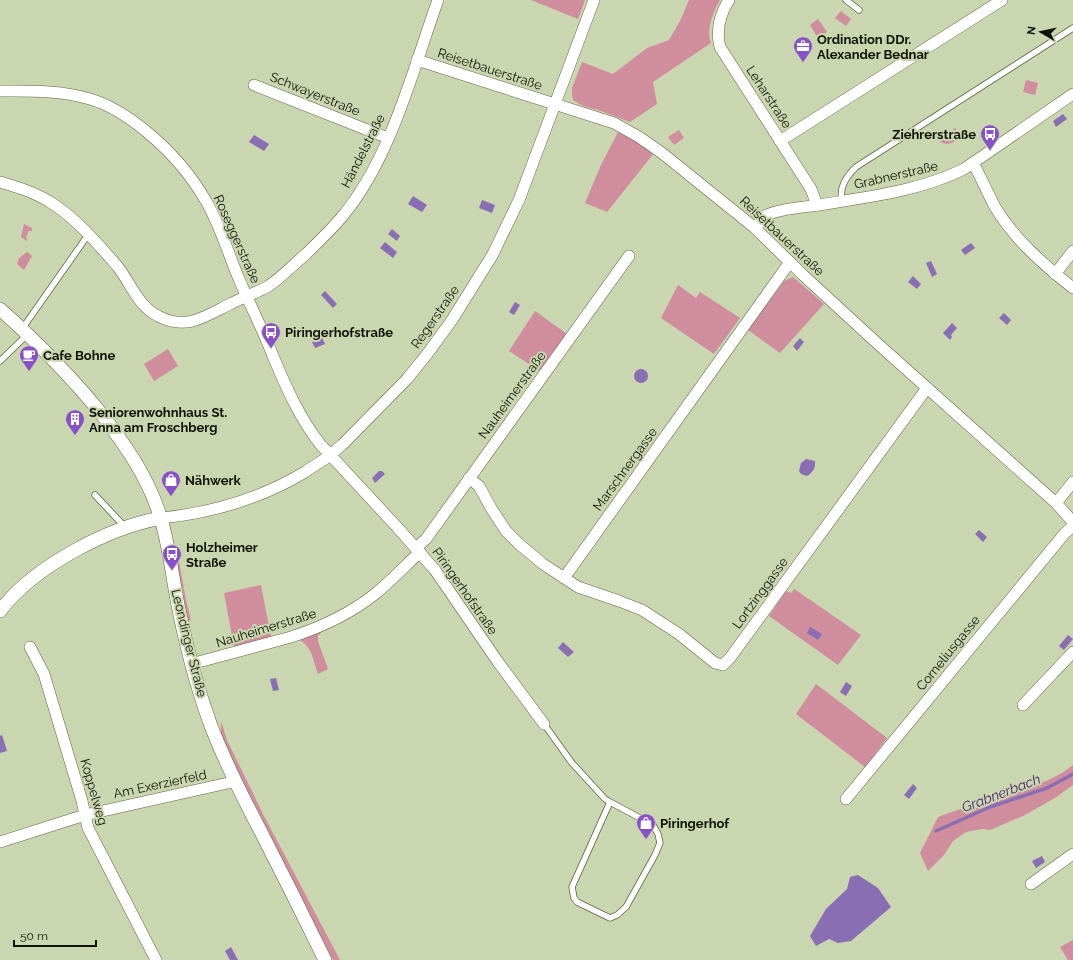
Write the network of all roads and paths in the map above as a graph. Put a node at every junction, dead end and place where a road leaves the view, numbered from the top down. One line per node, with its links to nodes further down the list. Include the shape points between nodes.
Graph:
1 (438, 0): 8 (street, Händelstraße)
2 (594, 0): 12 (street, Regerstraße)
3 (729, 0): 14 (street, Leharstraße, via 720,22 720,47)
4 (846, 0): 6 (lane)
5 (1002, 0): 14 (street)
6 (859, 10)
7 (1073, 28): 17 (lane, via 860,164 843,185)
8 (417, 60): 12 (street, Reisetbauerstraße); 13 (street, Händelstraße)
9 (254, 85): 13 (street, Schwayerstraße)
10 (0, 91): 26 (street, Roseggerstraße, via 57,93 90,98 120,112 149,134 169,152 206,200)
11 (1073, 94): 15 (street, Grabnerstraße)
12 (555, 104): 19 (street, Reisetbauerstraße, via 614,123 640,137 680,166); 31 (street, Regerstraße, via 507,226 471,291 408,377)
13 (388, 138): 26 (street, Händelstraße, via 370,174 342,217 288,271 268,286)
14 (780, 141): 18 (street, Leharstraße, via 811,189)
15 (972, 163): 17 (street, Grabnerstraße, via 935,182); 24 (street, via 995,207 1025,245)
16 (0, 182): 20 (street, Händelstraße, via 24,189 50,202)
17 (842, 201): 18 (street, Grabnerstraße)
18 (817, 205): 19 (street, Grabnerstraße, via 765,216)
19 (755, 228): 23 (street, Reisetbauerstraße)
20 (88, 235): 26 (street, Händelstraße, via 118,268 139,300 159,317 182,322 198,320); 28 (lane)
21 (1073, 251): 24 (street)
22 (629, 256): 32 (street, Nauheimerstraße)
23 (790, 262): 30 (street, Reisetbauerstraße); 41 (street, Marschnergasse)
24 (1056, 274): 25 (street)
25 (1073, 288)
26 (247, 296): 31 (street, Piringerhofstraße, via 300,416)
27 (0, 309): 28 (street, Leondinger Straße)
28 (25, 332): 29 (lane); 36 (street, Leondinger Straße, via 76,383 123,442 149,485)
29 (0, 361)
30 (927, 388): 35 (street, Reisetbauerstraße); 41 (street, Lortzinggasse, via 723,665 715,663 679,634 642,610 585,590)
31 (331, 455): 36 (street, Regerstraße, via 298,476 258,496 219,509); 40 (street, Piringerhofstraße)
32 (469, 478): 40 (street, Nauheimerstraße); 41 (street, via 479,486 499,521 518,544)
33 (1073, 482): 35 (street)
34 (95, 495): 39 (lane)
35 (1056, 503): 37 (street, Reisetbauerstraße)
36 (161, 518): 39 (street); 45 (street, Leondinger Straße)
37 (1073, 522)
38 (1073, 526): 49 (street, Corneliusgasse)
39 (126, 528): 42 (street, via 52,564 15,595)
40 (418, 550): 45 (street, Nauheimerstraße, via 375,594 332,622); 47 (street, Piringerhofstraße, via 435,570)
41 (564, 578)
42 (0, 612)
43 (30, 647): 51 (street, Koppelweg, via 44,674)
44 (1073, 652): 46 (street)
45 (191, 664): 48 (street, Leondinger Straße, via 211,725)
46 (1023, 705)
47 (544, 724): 50 (lane, via 572,763)
48 (234, 780): 51 (street, Am Exerzierfeld); 56 (street, Leondinger Straße)
49 (846, 799)
50 (610, 802): 50 (lane, via 653,825 660,843 626,907 610,918 577,902 572,892)
51 (85, 815): 52 (street, Am Exerzierfeld); 55 (street, Koppelweg, via 88,828)
52 (0, 842)
53 (1073, 854): 54 (street)
54 (1031, 884)
55 (156, 960)
56 (325, 960)

